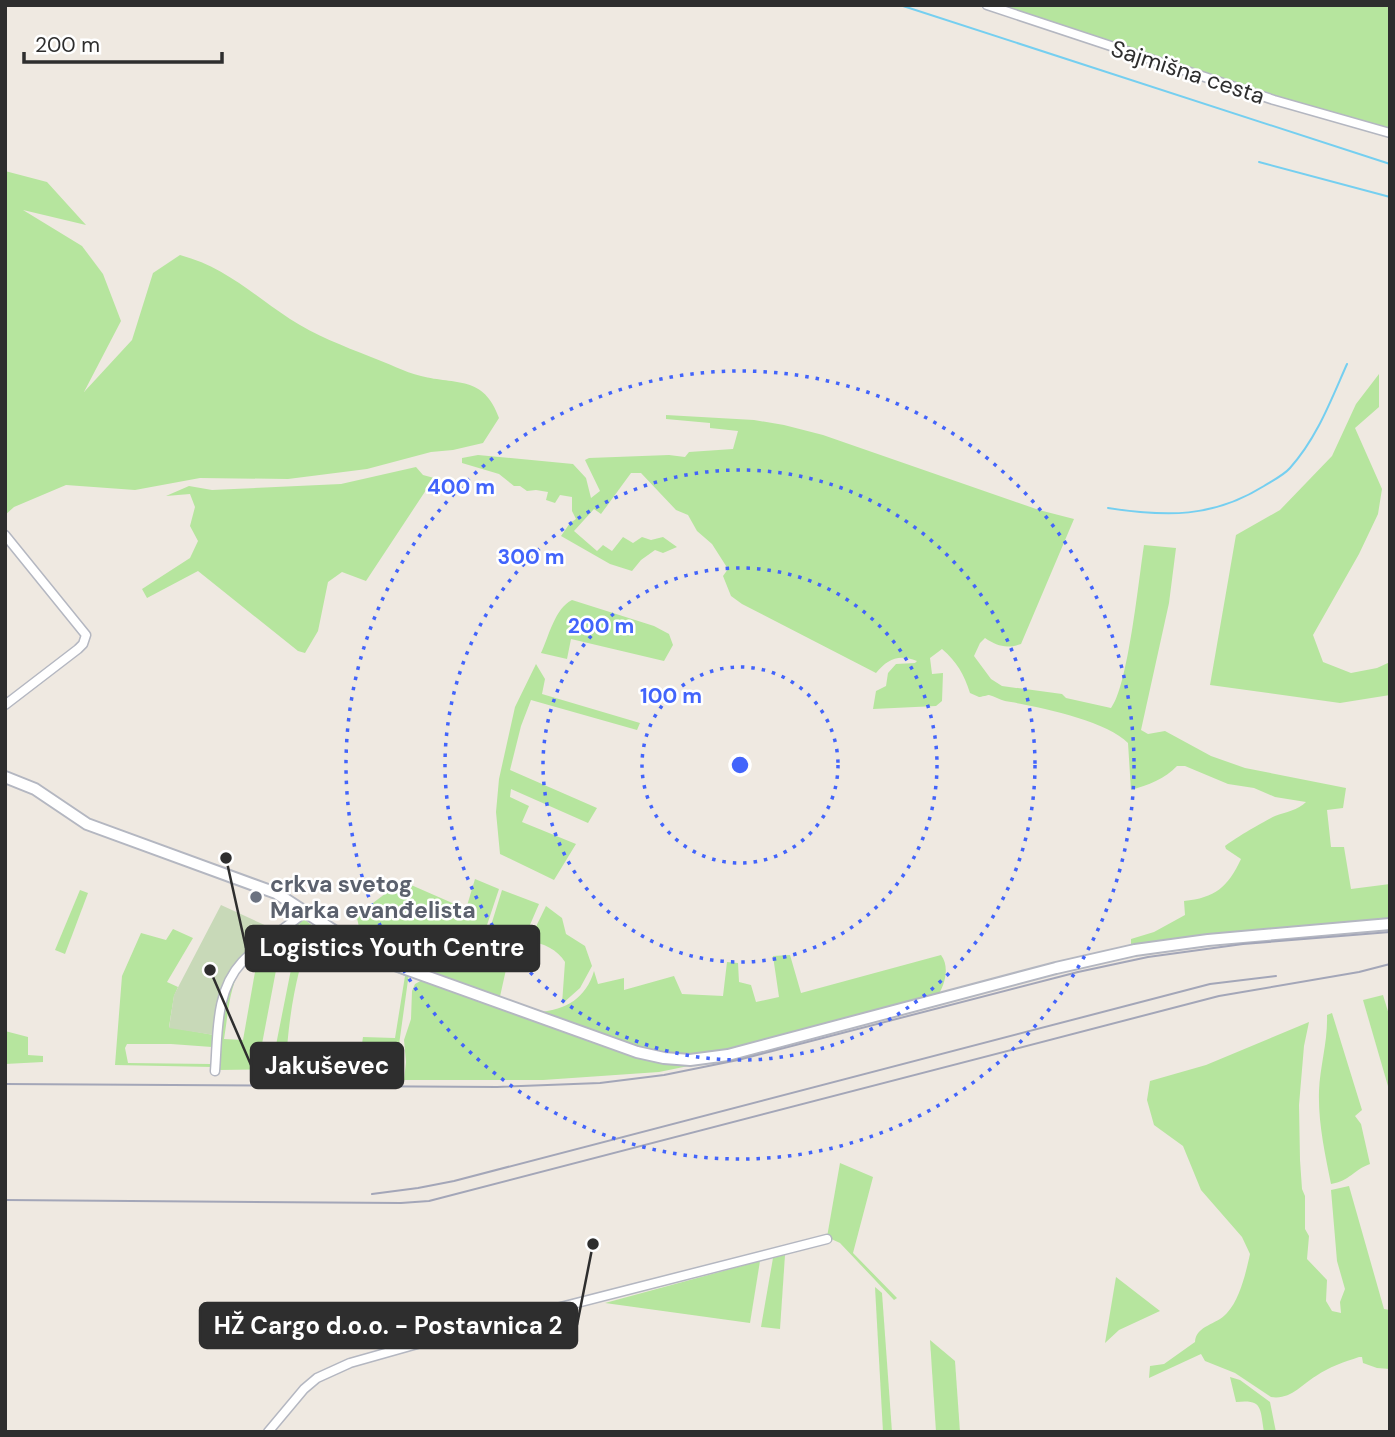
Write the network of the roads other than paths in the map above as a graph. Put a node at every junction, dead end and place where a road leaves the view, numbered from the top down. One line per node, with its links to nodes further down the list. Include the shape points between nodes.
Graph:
1 (987, 5): 2 (street, Sajmišna cesta, via 1274,100)
2 (1390, 133)
3 (5, 534): 4 (street, via 86,635 78,649)
4 (5, 705)
5 (5, 777): 6 (main road, via 35,789 87,824 263,887)
6 (305, 912): 7 (main road, via 392,964 653,1056 701,1059 1124,952 1185,942); 8 (street, via 233,973 219,1013)
7 (1390, 924)
8 (215, 1070)
9 (827, 1239): 10 (street, via 350,1363 317,1378)
10 (268, 1432)

